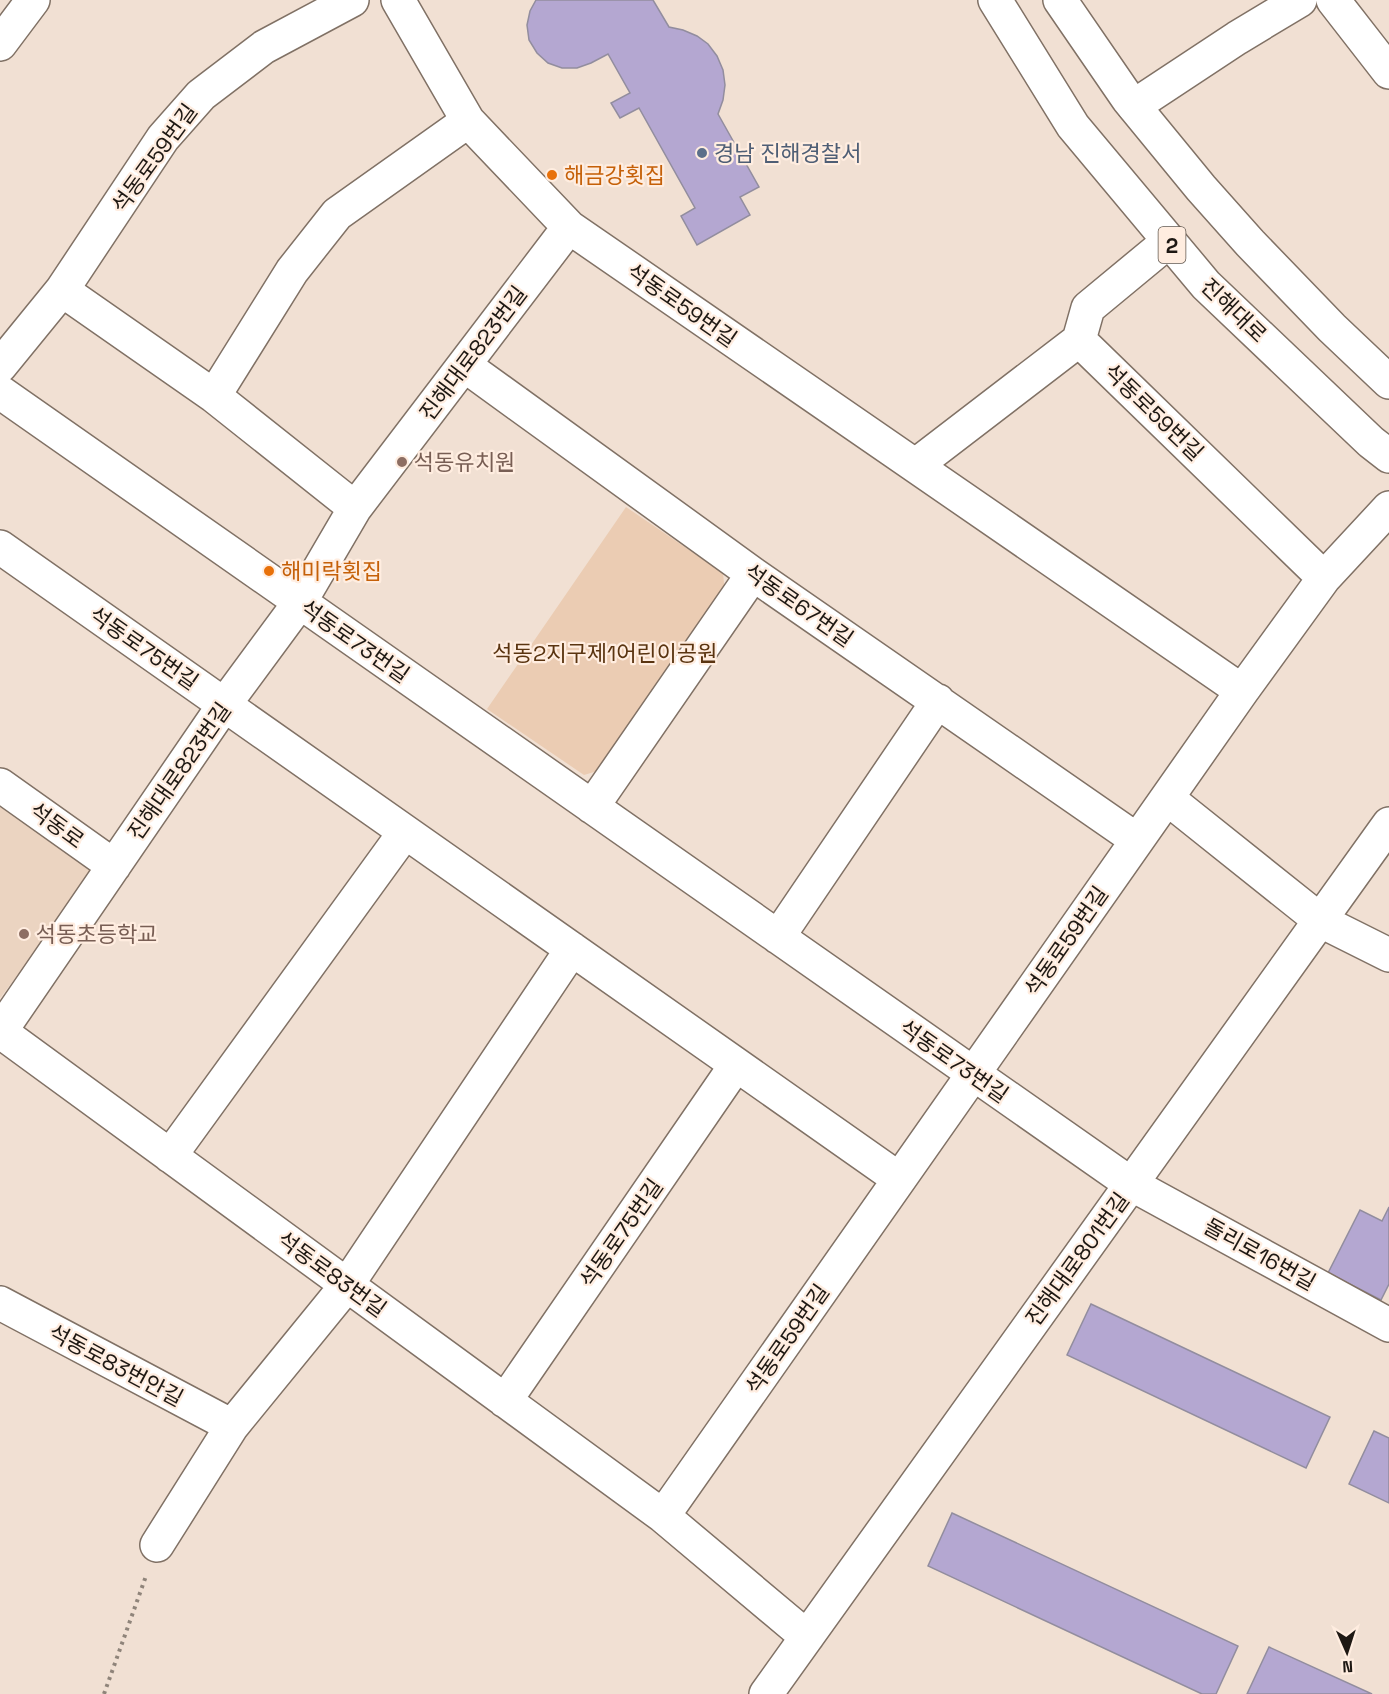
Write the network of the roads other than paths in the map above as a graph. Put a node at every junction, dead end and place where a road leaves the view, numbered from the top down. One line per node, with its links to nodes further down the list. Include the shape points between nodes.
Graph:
1 (33, 0): 8 (street)
2 (352, 0): 14 (street, 석동로59번길, via 264,47 201,95 163,138)
3 (398, 0): 11 (street, 석동로59번길)
4 (995, 0): 13 (street, 진해대로 / 2, via 1073,126)
5 (1060, 0): 10 (street)
6 (1300, 0): 10 (street)
7 (1333, 0): 9 (street)
8 (0, 44)
9 (1389, 72)
10 (1134, 106): 18 (street, via 1250,243)
11 (468, 121): 12 (street, 석동로59번길); 20 (street, via 337,214 292,271)
12 (569, 227): 16 (street, 진해대로823번길); 22 (street, 석동로59번길)
13 (1169, 240): 15 (street, via 1088,308); 21 (street, 진해대로 / 2, via 1206,285)
14 (62, 290): 17 (street, 석동로59번길); 20 (street)
15 (1079, 340): 22 (street); 27 (street, 석동로59번길)
16 (464, 365): 23 (street, 진해대로823번길); 26 (street, 석동로67번길)
17 (0, 366)
18 (1389, 382)
19 (0, 392): 28 (street, 석동로73번길)
20 (214, 396): 23 (street)
21 (1389, 456)
22 (916, 465): 29 (street, 석동로59번길)
23 (355, 508): 28 (street, 진해대로823번길)
24 (1389, 508): 27 (street)
25 (0, 547): 31 (street, 석동로75번길)
26 (753, 574): 30 (street, 석동로67번길); 34 (street)
27 (1324, 578): 29 (street)
28 (300, 603): 31 (street, 진해대로823번길); 34 (street, 석동로73번길)
29 (1242, 691): 33 (street, 석동로59번길)
30 (938, 700): 37 (street, 석동로67번길); 40 (street)
31 (224, 705): 36 (street, 석동로75번길); 38 (street, 진해대로823번길)
32 (0, 785): 38 (street, 석동로)
33 (1167, 798): 37 (street, 석동로59번길); 39 (street)
34 (592, 807): 40 (street, 석동로73번길)
35 (1389, 824): 39 (street, 진해대로801번길)
36 (405, 832): 41 (street, 석동로75번길); 46 (street)
37 (1137, 840): 45 (street, 석동로59번길)
38 (114, 866): 43 (street, 진해대로823번길)
39 (1320, 921): 42 (street); 48 (street, 진해대로801번길)
40 (778, 938): 45 (street, 석동로73번길)
41 (572, 949): 44 (street, 석동로75번길); 49 (street)
42 (1389, 955)
43 (0, 1032): 46 (street, 석동로83번길)
44 (736, 1065): 47 (street, 석동로75번길); 52 (street, 석동로75번길)
45 (973, 1074): 47 (street, 석동로59번길); 48 (street, 석동로73번길)
46 (170, 1156): 49 (street, 석동로83번길)
47 (899, 1179): 54 (street, 석동로59번길)
48 (1131, 1184): 51 (street, 돌리로16번길); 56 (street, 진해대로801번길)
49 (347, 1285): 52 (street, 석동로83번길); 53 (street)
50 (0, 1303): 53 (street, 석동로83번안길)
51 (1389, 1325)
52 (505, 1401): 54 (street, 석동로83번길)
53 (232, 1426): 55 (street)
54 (663, 1516): 56 (street, 석동로83번길)
55 (156, 1545)
56 (807, 1637): 57 (street, 진해대로801번길)
57 (766, 1694)

